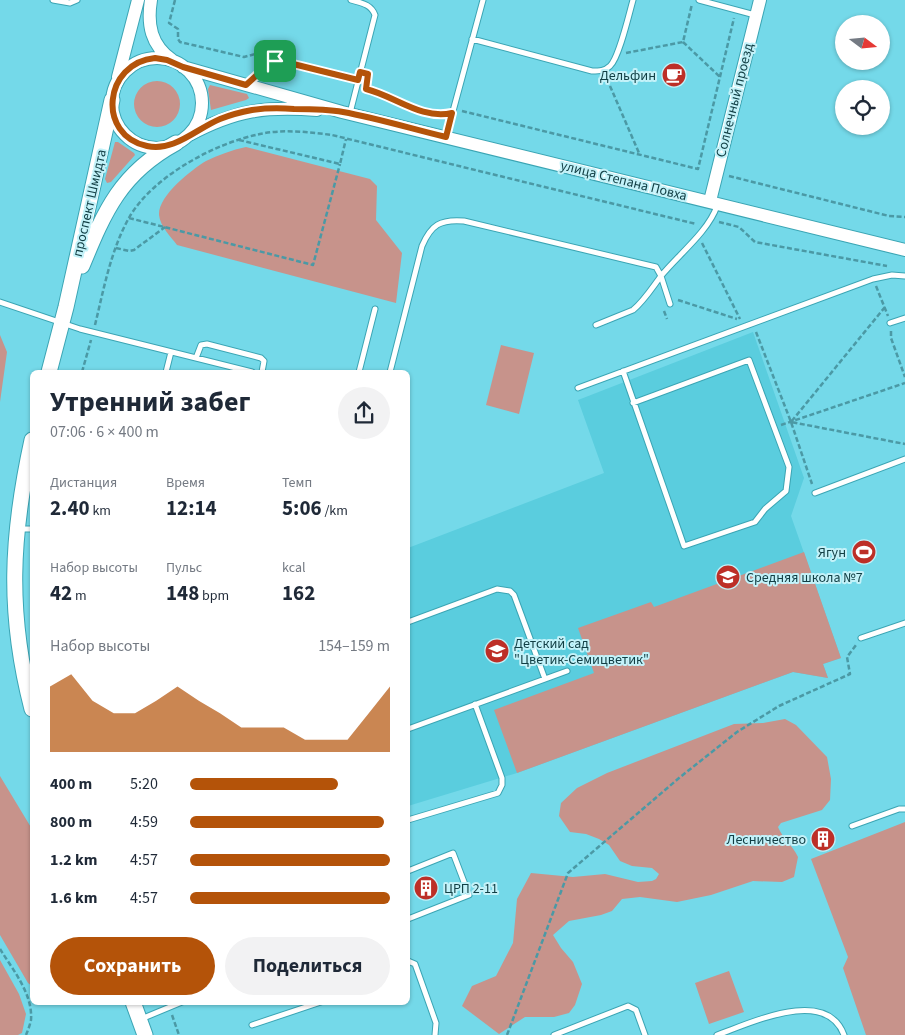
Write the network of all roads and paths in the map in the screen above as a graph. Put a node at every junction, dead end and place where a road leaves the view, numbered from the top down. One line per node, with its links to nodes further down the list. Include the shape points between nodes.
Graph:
1 (54, 0): 2 (lane, via 70,3)
2 (77, 0)
3 (138, 0): 24 (street)
4 (151, 0): 19 (street, via 152,36 161,51)
5 (174, 0): 17 (path, via 169,23 178,29 180,42 244,57 274,49)
6 (351, 0): 12 (lane)
7 (482, 0): 15 (lane)
8 (633, 0): 18 (lane)
9 (693, 0): 16 (path)
10 (699, 0): 13 (lane)
11 (760, 0): 14 (street, Солнечный проезд)
12 (358, 1): 21 (lane, via 373,9 375,15)
13 (736, 10): 14 (lane); 22 (path)
14 (755, 16): 36 (street, Солнечный проезд)
15 (472, 39): 20 (lane, via 592,70); 28 (lane)
16 (682, 42): 18 (path); 22 (path)
17 (283, 51)
18 (617, 55): 20 (lane, via 610,67)
19 (181, 66): 24 (street, via 161,58 143,60 128,69); 25 (street, улица Степана Повха); 31 (street, via 196,81 201,104 196,125)
20 (604, 70): 33 (path)
21 (360, 72): 23 (lane); 28 (path, via 368,74 366,89 409,107 442,115)
22 (720, 77): 33 (path, via 698,168)
23 (358, 80): 25 (lane, via 277,60); 27 (lane)
24 (117, 83): 26 (street)
25 (246, 85): 27 (street, улица Степана Повха)
26 (112, 100): 31 (street, via 117,122 132,140 154,147 165,147); 51 (main road, проспект Шмидта)
27 (346, 113): 29 (street, улица Степана Повха); 31 (street, улица Степана Повха, via 279,108 252,110 220,119)
28 (452, 113): 29 (lane); 33 (path, via 462,111)
29 (446, 137): 36 (street, улица Степана Повха)
30 (346, 139): 32 (path, via 316,133 276,132); 34 (path); 40 (path)
31 (180, 140): 51 (main road, проспект Шмидта, via 141,167 112,200)
32 (237, 140): 34 (path); 38 (path, via 197,158 167,177 143,198)
33 (639, 153)
34 (340, 164): 41 (path, via 312,265)
35 (728, 176): 37 (path, via 889,216)
36 (714, 202): 39 (lane); 44 (street, улица Степана Повха)
37 (905, 217)
38 (129, 218): 41 (path); 43 (path)
39 (710, 220): 40 (lane); 45 (path, via 740,227 755,242)
40 (705, 226): 42 (lane)
41 (165, 227): 43 (path, via 134,250)
42 (698, 235): 46 (lane); 48 (path, via 741,320)
43 (116, 248): 59 (path)
44 (905, 250)
45 (892, 268)
46 (661, 276): 48 (lane); 58 (lane, via 633,310); 68 (lane, via 656,267 464,221 450,220 438,224 428,233 422,246)
47 (905, 276): 57 (lane, via 883,276)
48 (668, 296): 50 (lane)
49 (0, 302): 56 (lane)
50 (670, 304)
51 (66, 307): 56 (main road, проспект Шмидта)
52 (884, 307): 73 (path)
53 (375, 309): 67 (lane)
54 (905, 318): 55 (lane)
55 (890, 323)
56 (62, 324): 59 (lane); 62 (main road, проспект Шмидта)
57 (753, 324): 69 (lane); 73 (path)
58 (596, 325)
59 (93, 332): 60 (lane); 63 (path)
60 (171, 352): 61 (lane); 64 (lane)
61 (196, 358): 65 (lane); 66 (lane, via 201,346 206,344 261,358 264,361)
62 (50, 370)
63 (83, 370)
64 (166, 370)
65 (244, 370)
66 (262, 370)
67 (360, 370)
68 (391, 370)
69 (622, 371): 71 (lane); 72 (lane)
70 (905, 383): 73 (path)
71 (578, 388)
72 (633, 403): 74 (lane, via 749,360); 74 (lane, via 684,546 754,522 786,491 789,467)
73 (791, 422): 74 (path); 75 (path); 78 (path)
74 (774, 427)
75 (905, 444)
76 (30, 450): 79 (main road)
77 (905, 459): 78 (lane)
78 (815, 493)
79 (16, 529): 80 (lane); 86 (main road, via 17,637)
80 (30, 529)
81 (410, 621): 85 (lane, via 497,589 510,591)
82 (905, 623): 83 (lane)
83 (862, 638): 105 (path, via 847,657 850,674 779,706 737,732 568,873)
84 (567, 671): 85 (lane)
85 (544, 678): 87 (lane)
86 (30, 700)
87 (475, 704): 88 (lane); 90 (lane, via 502,778 501,789 498,793)
88 (410, 728)
89 (905, 809): 91 (lane, via 899,808)
90 (410, 819)
91 (852, 826)
92 (410, 869): 93 (lane, via 453,853 469,895)
93 (410, 918)
94 (0, 949): 101 (path, via 23,987 30,1008 31,1021)
95 (410, 962): 104 (lane, via 415,964 436,1023)
96 (134, 1005): 99 (main road)
97 (169, 1005): 99 (lane); 103 (path)
98 (313, 1005): 100 (lane)
99 (139, 1019): 102 (main road)
100 (252, 1025)
101 (26, 1035)
102 (145, 1035)
103 (179, 1035)
104 (435, 1035)
105 (507, 1035)
106 (554, 1035): 107 (lane, via 628,1006 636,1010)
107 (645, 1035)
108 (717, 1035): 109 (lane, via 796,1010 830,1016)
109 (844, 1035)

